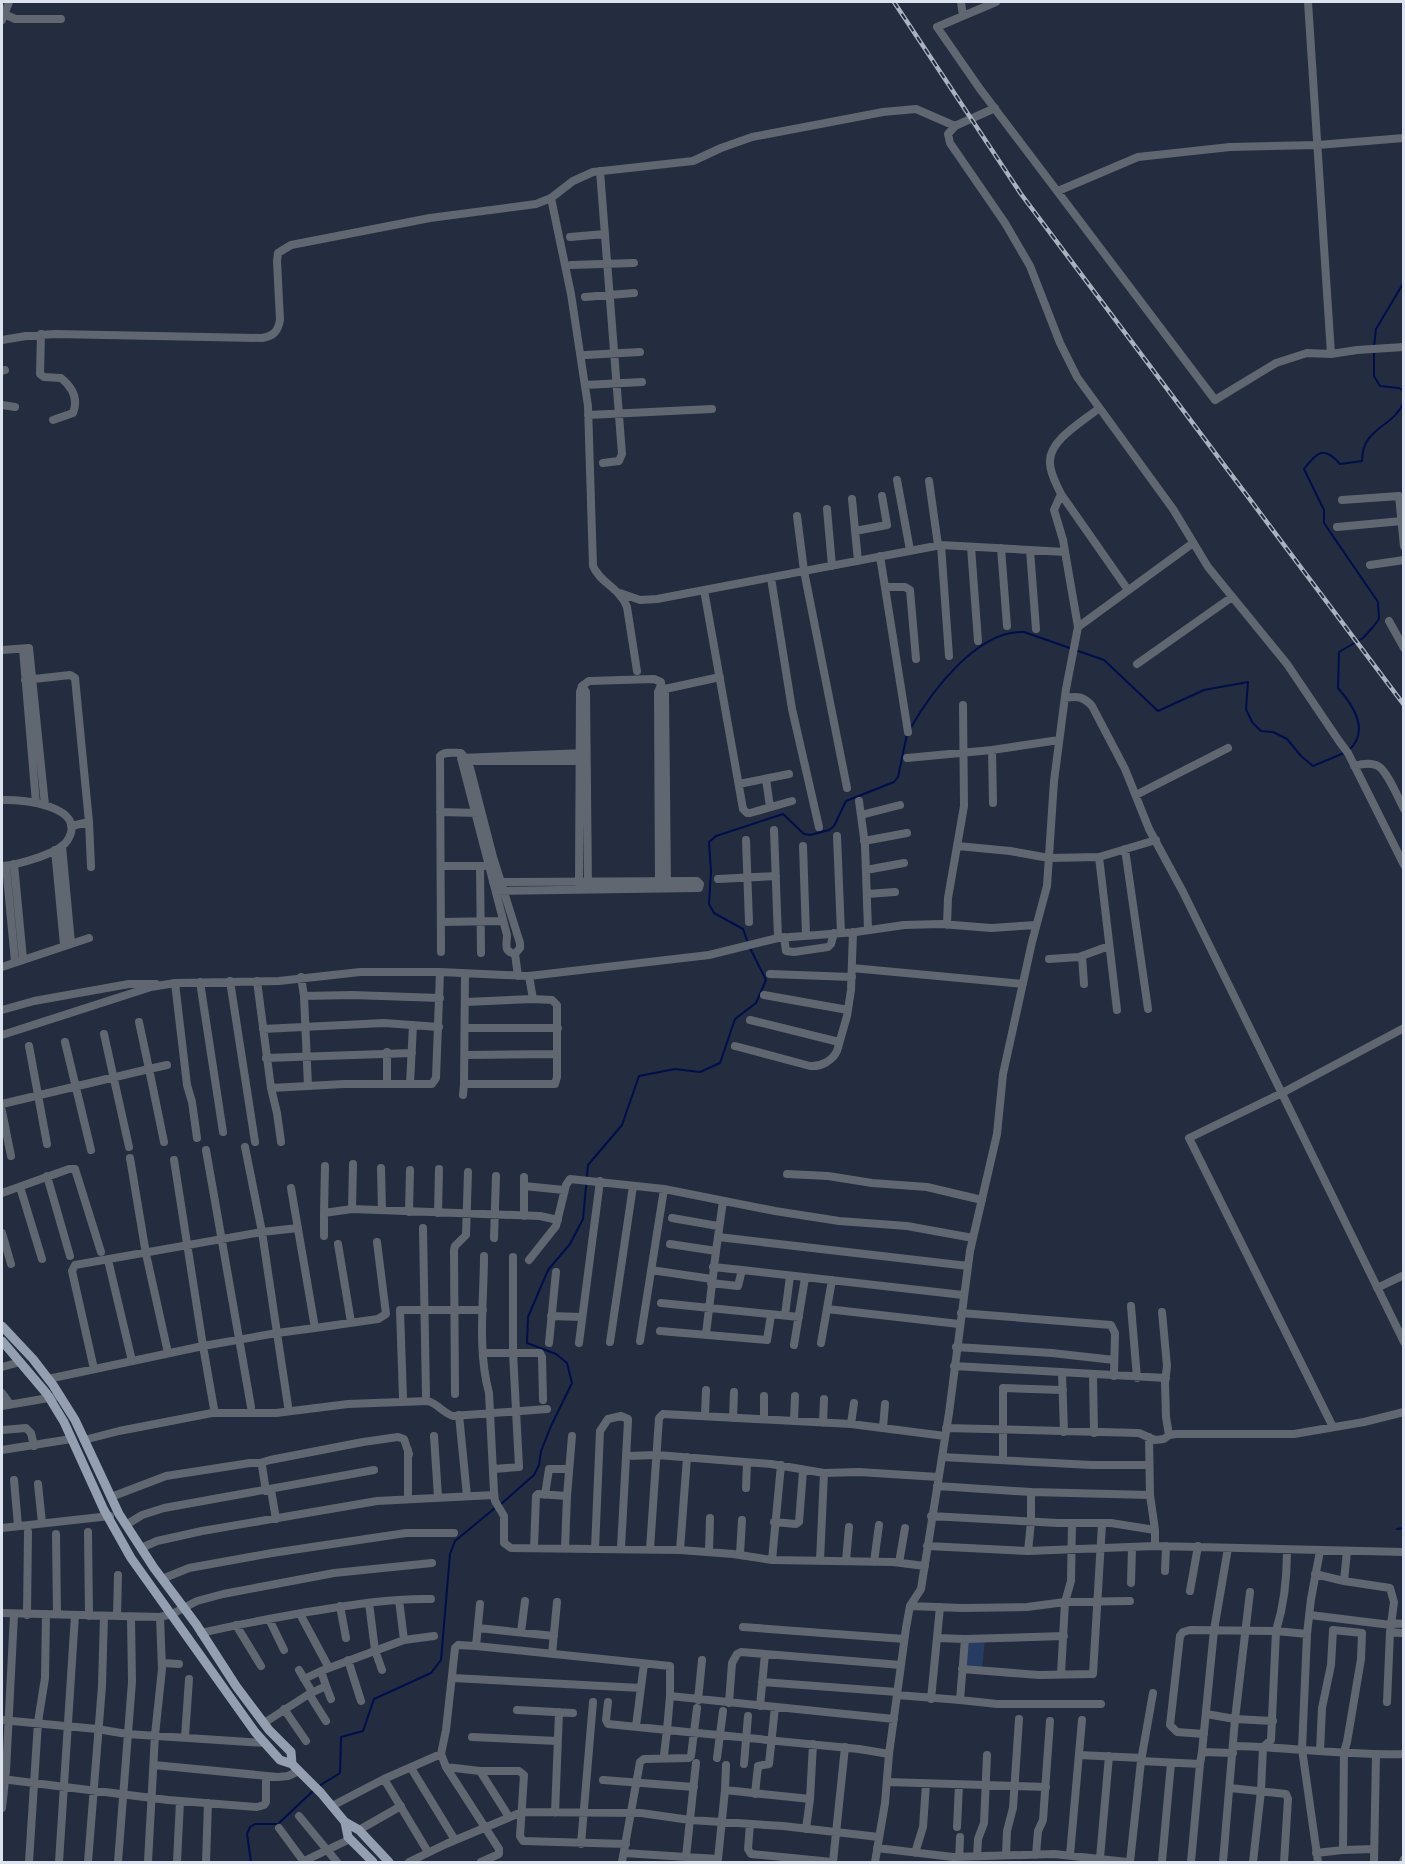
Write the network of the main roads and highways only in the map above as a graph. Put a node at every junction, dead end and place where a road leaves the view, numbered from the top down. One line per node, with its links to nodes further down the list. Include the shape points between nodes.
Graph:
1 (2, 1326): 3 (main road, via 60,1396 119,1514 236,1686 291,1752)
2 (2, 1341): 3 (main road, via 49,1398 131,1558 249,1724 280,1760)
3 (295, 1767): 4 (main road)
4 (345, 1822): 5 (main road, via 350,1839); 6 (main road, via 358,1830)
5 (373, 1863)
6 (389, 1863)

